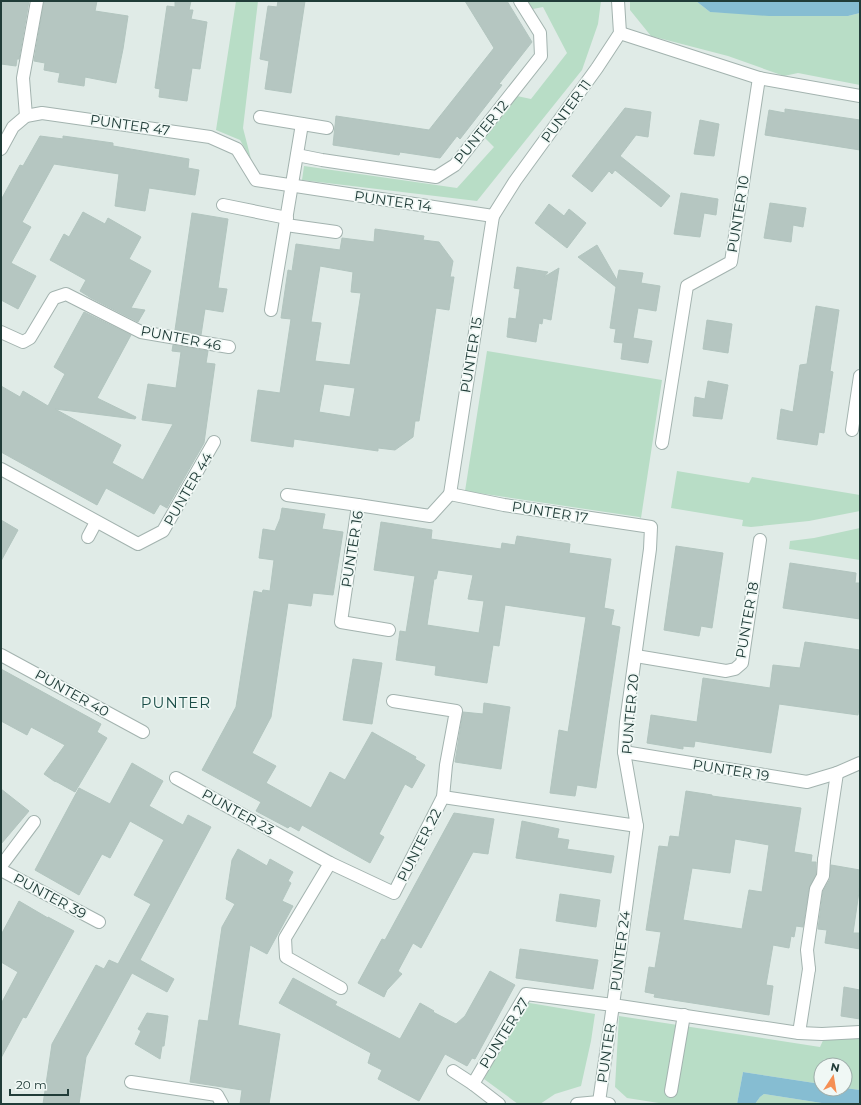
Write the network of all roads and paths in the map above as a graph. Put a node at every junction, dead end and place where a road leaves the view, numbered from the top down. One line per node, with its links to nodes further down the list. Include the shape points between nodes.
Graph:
1 (37, 1): 7 (street, via 23,78)
2 (520, 1): 12 (street, PUNTER 12, via 540,33 541,56 455,166 436,177)
3 (618, 1): 4 (street)
4 (620, 33): 5 (street); 16 (street, PUNTER 11)
5 (759, 78): 6 (street); 25 (street, PUNTER 10, via 730,262 687,286)
6 (860, 96)
7 (26, 116): 11 (street, via 13,127); 13 (street, PUNTER 47, via 42,113 210,137 237,149)
8 (260, 117): 9 (street)
9 (302, 124): 10 (street); 12 (street)
10 (327, 128)
11 (1, 149)
12 (297, 155): 14 (street)
13 (256, 180): 14 (street, PUNTER 14)
14 (293, 186): 16 (street, PUNTER 14); 17 (street)
15 (223, 205): 17 (street)
16 (493, 216): 27 (street, PUNTER 15)
17 (287, 222): 18 (street); 19 (street)
18 (336, 232)
19 (271, 310)
20 (1, 332): 21 (street, PUNTER 46, via 22,342 30,338 54,298 66,294 141,332)
21 (229, 347)
22 (860, 376): 23 (street)
23 (852, 430)
24 (214, 442): 30 (street, PUNTER 44, via 164,531 138,544)
25 (662, 443)
26 (1, 469): 30 (street, PUNTER 44)
27 (450, 494): 29 (street, PUNTER 16, via 430,516); 31 (street, PUNTER 17, via 504,505)
28 (287, 495): 29 (street)
29 (358, 505): 34 (street, PUNTER 16, via 341,622)
30 (96, 522): 32 (street)
31 (651, 527): 36 (street, PUNTER 20)
32 (88, 537)
33 (760, 540): 36 (street, PUNTER 18, via 742,663 735,669 726,671)
34 (389, 630)
35 (1, 655): 38 (street, PUNTER 40)
36 (636, 656): 39 (street, PUNTER 20)
37 (393, 701): 43 (street, via 456,711)
38 (143, 732)
39 (624, 752): 41 (street, PUNTER 19, via 807,782); 45 (street, PUNTER 20)
40 (860, 763): 41 (street, PUNTER 19)
41 (837, 773): 55 (street, via 823,876 816,889 806,950 809,969)
42 (176, 778): 46 (street, PUNTER 23)
43 (443, 797): 45 (street); 47 (street, PUNTER 22, via 394,894)
44 (34, 822): 48 (street, PUNTER 39)
45 (637, 826): 52 (street, PUNTER 24)
46 (299, 846): 47 (street, PUNTER 22)
47 (330, 863): 51 (street, via 286,938 286,957)
48 (1, 866)
49 (1, 870): 50 (street, PUNTER 39)
50 (100, 922)
51 (341, 988)
52 (613, 1005): 53 (street, PUNTER 24); 58 (street, PUNTER 27, via 526,994); 60 (street, PUNTER)
53 (684, 1016): 55 (street, PUNTER 24); 59 (street)
54 (860, 1032): 55 (street, PUNTER 24)
55 (799, 1033)
56 (453, 1072): 58 (street, PUNTER 27)
57 (131, 1082): 61 (street, via 216,1095)
58 (473, 1084): 62 (street, PUNTER 27)
59 (671, 1091)
60 (604, 1103): 63 (street)
61 (222, 1104)
62 (499, 1104)
63 (576, 1104)

